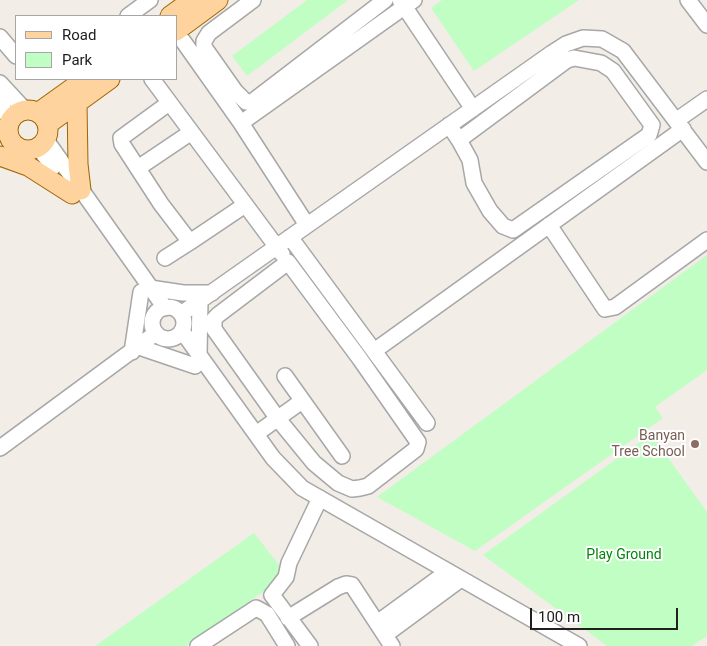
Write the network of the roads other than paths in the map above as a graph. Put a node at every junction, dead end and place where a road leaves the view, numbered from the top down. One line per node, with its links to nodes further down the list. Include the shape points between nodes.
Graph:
1 (192, 0): 7 (main road)
2 (218, 0): 10 (main road)
3 (253, 0): 4 (street, via 209,33 204,41 204,48 246,102 252,102)
4 (385, 0)
5 (688, 0): 8 (street)
6 (406, 2): 20 (street); 21 (street)
7 (171, 15)
8 (705, 20)
9 (0, 36): 11 (street)
10 (180, 36): 21 (street)
11 (15, 55)
12 (84, 80): 24 (main road)
13 (109, 80): 18 (main road)
14 (153, 80): 19 (street)
15 (0, 83): 24 (street)
16 (707, 99): 22 (street)
17 (0, 102): 27 (street)
18 (77, 103): 24 (main road); 32 (main road)
19 (169, 103): 26 (street); 31 (street, via 121,138)
20 (473, 109): 22 (street, via 566,44 583,38 602,39 623,51); 23 (street)
21 (241, 123): 34 (street)
22 (680, 125): 29 (street); 30 (street)
23 (450, 126): 28 (street); 34 (street)
24 (39, 127): 27 (main road, via 24,150); 27 (main road, via 16,114); 32 (street)
25 (652, 130): 28 (street, via 648,119 613,71 601,63 574,58); 28 (street, via 513,230 507,230 499,221 474,183 470,160); 29 (street)
26 (190, 132): 31 (street); 33 (street)
27 (5, 140): 32 (main road, via 28,166)
28 (459, 140)
29 (663, 144): 35 (street)
30 (707, 162)
31 (138, 168): 38 (street)
32 (80, 197): 42 (street)
33 (245, 205): 38 (street); 39 (street)
34 (307, 225): 36 (street)
35 (549, 225): 37 (street, via 605,308 615,307); 49 (street)
36 (290, 237): 39 (street); 49 (street)
37 (707, 240)
38 (190, 242): 40 (street)
39 (276, 248): 41 (street); 43 (street)
40 (165, 258)
41 (288, 262): 53 (street, via 218,315 213,325); 53 (street, via 418,442 416,449 368,486 352,489 314,463)
42 (146, 290): 43 (street); 44 (street); 48 (street)
43 (206, 297): 45 (street); 50 (street)
44 (160, 311): 45 (street, via 175,309); 46 (street, via 152,323)
45 (181, 314): 47 (street, via 184,321)
46 (156, 333): 47 (street, via 164,338); 48 (street)
47 (178, 334): 50 (street)
48 (135, 349): 50 (street); 56 (street)
49 (374, 351): 54 (street)
50 (197, 361): 55 (street); 58 (street, via 270,467 299,496)
51 (285, 376): 52 (street)
52 (302, 401): 53 (street); 57 (street)
53 (278, 419): 55 (street)
54 (426, 423)
55 (256, 434): 58 (street, via 294,481)
56 (0, 448)
57 (342, 456)
58 (318, 503): 59 (street); 60 (street, via 288,564 286,577 272,595)
59 (450, 579): 61 (street); 62 (street)
60 (288, 618): 61 (street, via 346,584 355,587); 65 (street)
61 (384, 634)
62 (567, 644)
63 (283, 645): 64 (street, via 267,614 256,608)
64 (198, 646)
65 (310, 646)

